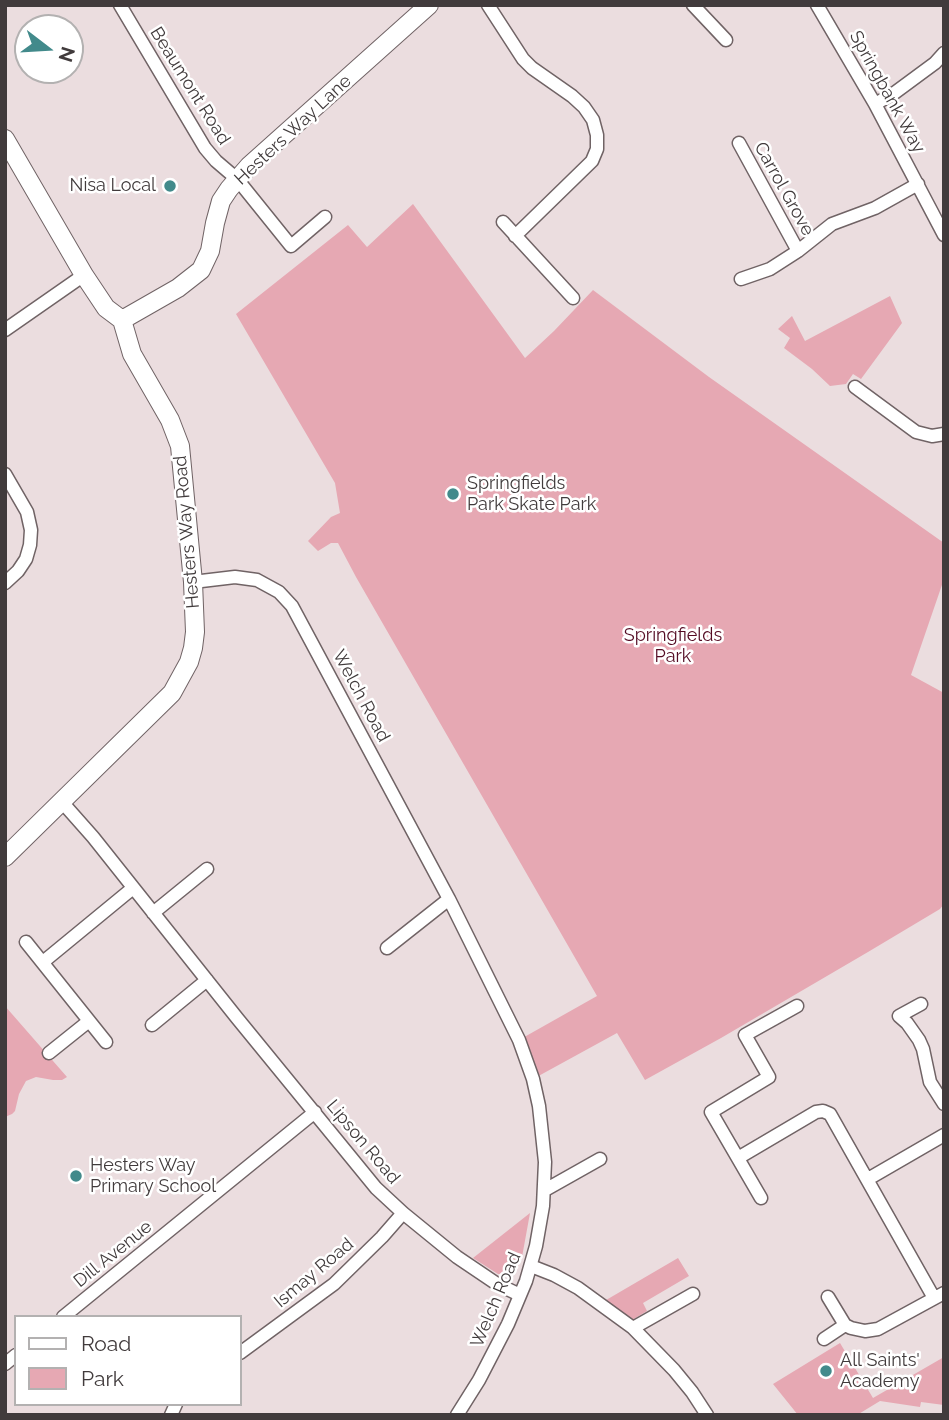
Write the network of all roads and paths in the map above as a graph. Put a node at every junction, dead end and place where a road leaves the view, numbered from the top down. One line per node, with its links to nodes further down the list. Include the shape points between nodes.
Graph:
1 (120, 5): 11 (street, Beaumont Road, via 205,148)
2 (429, 5): 11 (street, Hesters Way Lane)
3 (488, 5): 16 (street, via 532,68 584,107 597,135 592,161)
4 (817, 5): 8 (street, Springbank Way)
5 (700, 8): 6 (street)
6 (726, 40)
7 (939, 58): 8 (street)
8 (875, 104): 12 (street, Springbank Way)
9 (5, 139): 18 (street, Hesters Way Road)
10 (739, 143): 17 (street, Carrol Grove)
11 (237, 179): 13 (street, Beaumont Road, via 291,246); 21 (street, Hesters Way Lane, via 221,201 201,270)
12 (918, 184): 15 (street, Springbank Way); 17 (street, Carrol Grove, via 832,224)
13 (325, 217)
14 (503, 222): 16 (street)
15 (943, 232)
16 (515, 236): 20 (street)
17 (798, 251): 19 (street, Carrol Grove, via 770,269)
18 (85, 275): 21 (street, Hesters Way Road, via 106,308); 22 (street)
19 (741, 279)
20 (573, 298)
21 (122, 320): 26 (street, Hesters Way Road, via 132,354 180,446)
22 (5, 330)
23 (855, 387): 24 (street, via 916,432)
24 (944, 434)
25 (5, 474): 27 (street, via 32,530 26,559)
26 (193, 582): 28 (street, Hesters Way Road, via 195,632 182,678 160,706); 32 (street, Welch Road, via 235,577 257,580 292,606)
27 (5, 583)
28 (62, 802): 29 (street, Hesters Way Road); 31 (street, Lipson Road)
29 (5, 856)
30 (207, 869): 33 (street)
31 (133, 888): 33 (street, Lipson Road); 36 (street)
32 (449, 900): 35 (street); 50 (street, Welch Road, via 530,1070 543,1134)
33 (153, 913): 37 (street, Lipson Road)
34 (26, 942): 36 (street)
35 (387, 948)
36 (43, 962): 40 (street)
37 (207, 980): 41 (street); 45 (street, Lipson Road)
38 (922, 1003): 44 (street, via 899,1016 919,1040 930,1082)
39 (797, 1006): 47 (street, via 745,1035 769,1077 711,1112)
40 (89, 1021): 42 (street); 43 (street)
41 (152, 1025)
42 (106, 1042)
43 (49, 1053)
44 (944, 1104)
45 (315, 1112): 52 (street, Lipson Road, via 376,1188); 58 (street, Dill Avenue)
46 (944, 1135): 49 (street)
47 (738, 1158): 49 (street, via 823,1111 833,1116); 51 (street)
48 (600, 1159): 50 (street)
49 (868, 1179): 56 (street)
50 (545, 1190): 53 (street, Welch Road)
51 (761, 1198)
52 (403, 1213): 55 (street, Lipson Road, via 457,1257); 62 (street, Ismay Road, via 334,1284)
53 (531, 1266): 55 (street, Welch Road); 60 (street, via 578,1288)
54 (693, 1294): 60 (street)
55 (520, 1295): 63 (street, Welch Road, via 494,1353)
56 (939, 1295): 59 (street, via 878,1329)
57 (828, 1297): 59 (street)
58 (65, 1315)
59 (845, 1325): 61 (street)
60 (633, 1328): 64 (street, via 674,1370)
61 (824, 1339)
62 (242, 1352)
63 (457, 1415)
64 (707, 1415)

